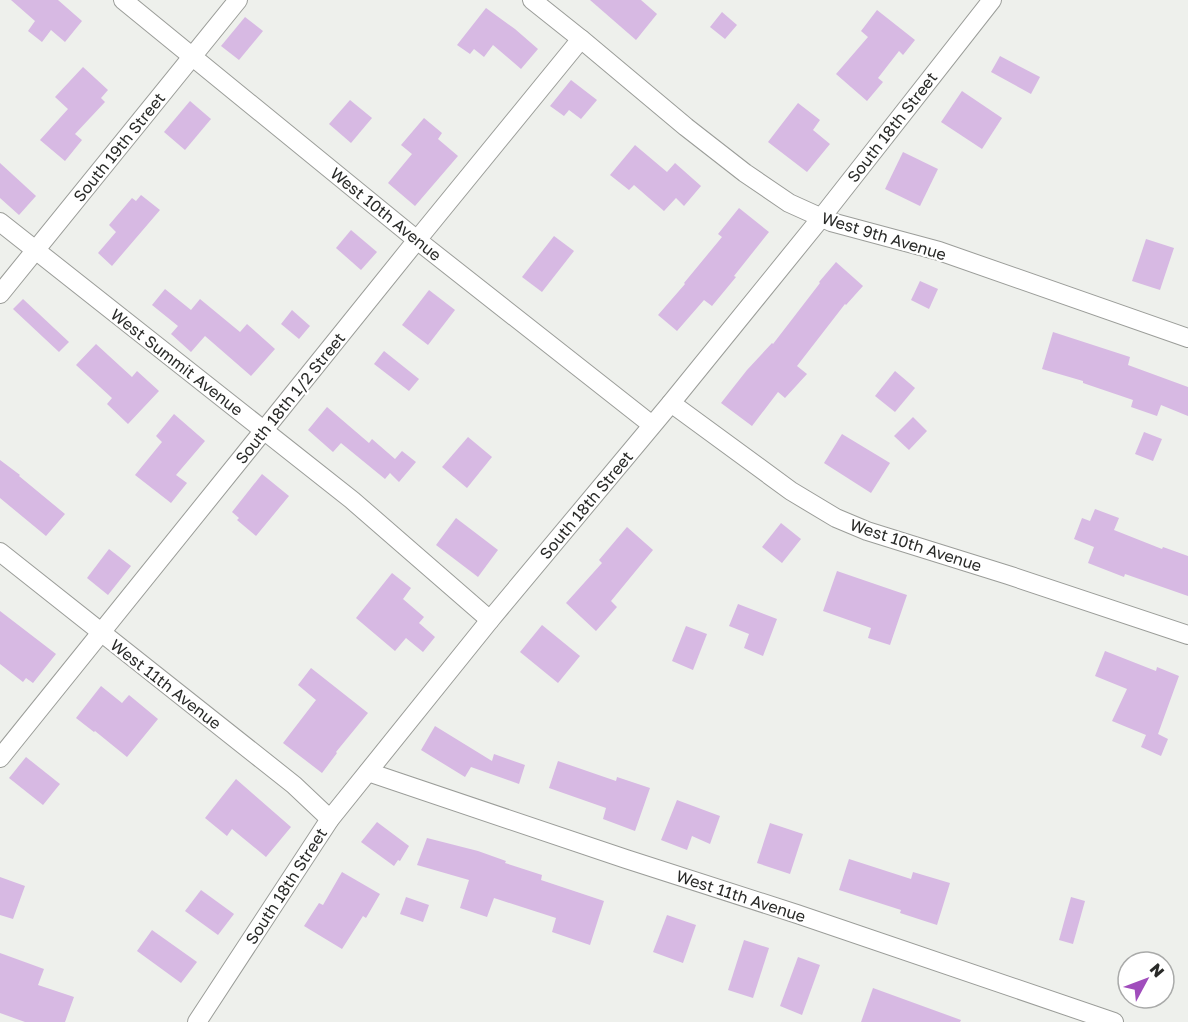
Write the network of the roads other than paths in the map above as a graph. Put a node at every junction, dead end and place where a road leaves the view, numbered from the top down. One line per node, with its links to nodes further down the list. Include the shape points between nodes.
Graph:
1 (123, 0): 6 (street, West 10th Avenue)
2 (238, 0): 6 (street, South 19th Street)
3 (532, 0): 5 (street, West 9th Avenue)
4 (992, 0): 7 (street, South 18th Street)
5 (581, 39): 7 (street, West 9th Avenue, via 745,173 789,203); 9 (street, South 18th 1/2 Street)
6 (192, 57): 9 (street, West 10th Avenue); 10 (street, South 19th Street)
7 (821, 218): 12 (street, West 9th Avenue, via 939,251); 13 (street, South 18th Street)
8 (0, 222): 10 (street, West Summit Avenue)
9 (417, 240): 14 (street, West 10th Avenue); 15 (street, South 18th 1/2 Street)
10 (35, 250): 11 (street, South 19th Street); 15 (street, West Summit Avenue)
11 (0, 294)
12 (1188, 338)
13 (670, 403): 14 (street, South 18th Street); 19 (street, West 10th Avenue, via 791,491 836,518)
14 (652, 425): 17 (street, South 18th Street)
15 (264, 430): 17 (street, West Summit Avenue, via 352,500); 18 (street, South 18th 1/2 Street)
16 (0, 552): 18 (street, West 11th Avenue)
17 (490, 620): 21 (street, South 18th Street)
18 (100, 632): 20 (street, South 18th 1/2 Street); 22 (street, West 11th Avenue)
19 (1188, 635)
20 (0, 758)
21 (368, 772): 22 (street, South 18th Street); 24 (street, West 11th Avenue)
22 (330, 819): 23 (street, South 18th Street)
23 (197, 1022)
24 (1114, 1022)

